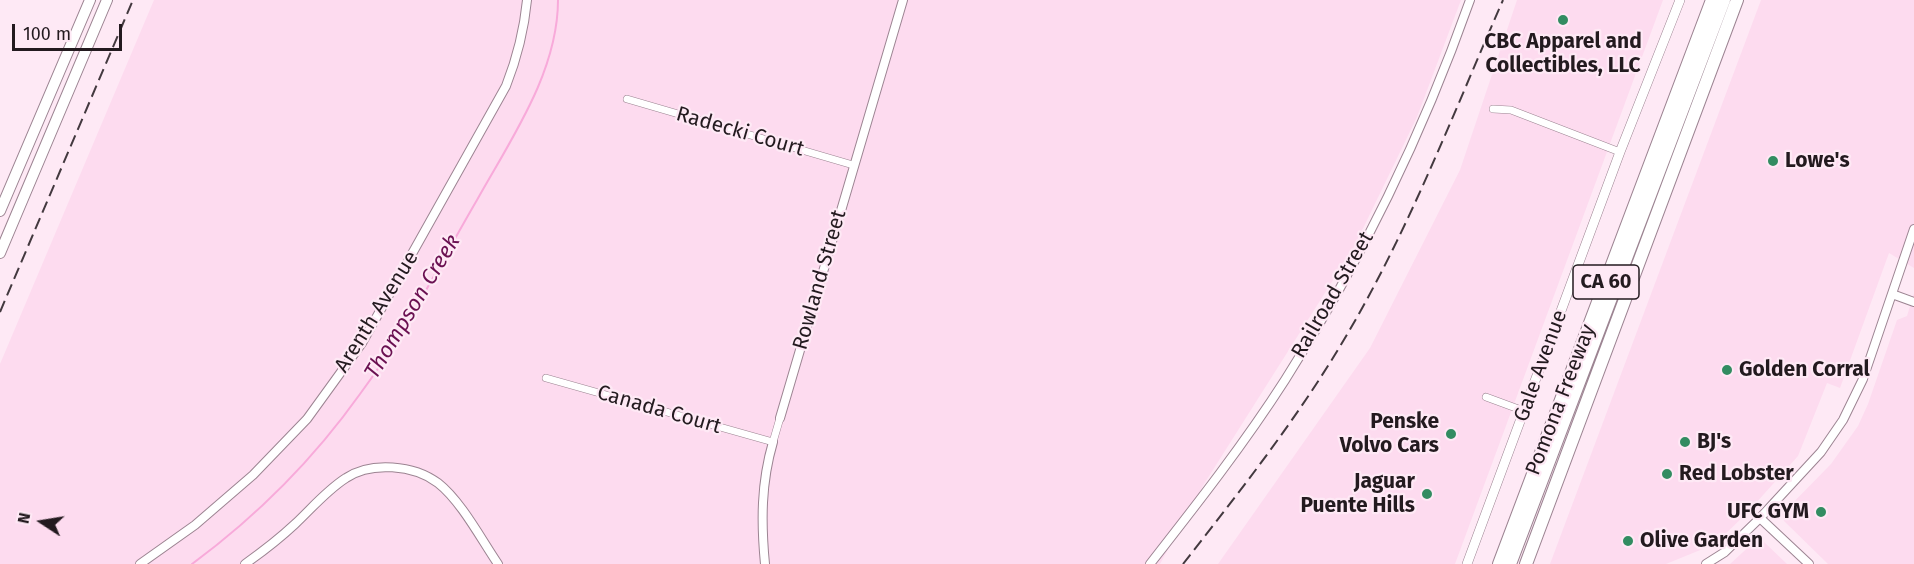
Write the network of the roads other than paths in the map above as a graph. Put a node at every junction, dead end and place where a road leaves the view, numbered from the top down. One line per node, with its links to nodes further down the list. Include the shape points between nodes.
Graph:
1 (90, 0): 11 (main road)
2 (107, 0): 13 (main road)
3 (527, 0): 28 (street, Arenth Avenue, via 518,55 506,86 362,343 307,418 253,475 195,525)
4 (903, 0): 16 (street, Rowland Street)
5 (1470, 0): 32 (street, Railroad Street, via 1405,162 1318,325 1220,475)
6 (1680, 0): 15 (main road, Gale Avenue)
7 (1712, 0): 34 (highway, Pomona Freeway / CA 60)
8 (1724, 0): 35 (highway)
9 (1729, 0): 36 (highway)
10 (1737, 0): 37 (highway, Pomona Freeway / CA 60)
11 (48, 96): 13 (main road); 17 (main road)
12 (627, 99): 16 (street, Radecki Court)
13 (64, 102): 19 (main road)
14 (1493, 109): 15 (street, via 1511,110)
15 (1620, 152): 24 (main road, Gale Avenue)
16 (853, 165): 25 (street, Rowland Street)
17 (0, 211)
18 (1914, 229): 20 (street)
19 (0, 253)
20 (1892, 294): 21 (street); 27 (street, via 1863,379 1846,414 1821,452)
21 (1914, 302)
22 (546, 378): 26 (street, Canada Court)
23 (1486, 396): 24 (street)
24 (1524, 411): 33 (main road, Gale Avenue)
25 (780, 418): 26 (street, Rowland Street)
26 (773, 442): 31 (street, Rowland Street, via 763,491)
27 (1760, 518): 38 (street, via 1725,552); 39 (street)
28 (140, 564)
29 (245, 564): 30 (street, via 348,476 371,468 394,467 437,483)
30 (498, 564)
31 (765, 564)
32 (1150, 564)
33 (1467, 564)
34 (1499, 564)
35 (1509, 564)
36 (1515, 564)
37 (1526, 564)
38 (1706, 564)
39 (1809, 564)

